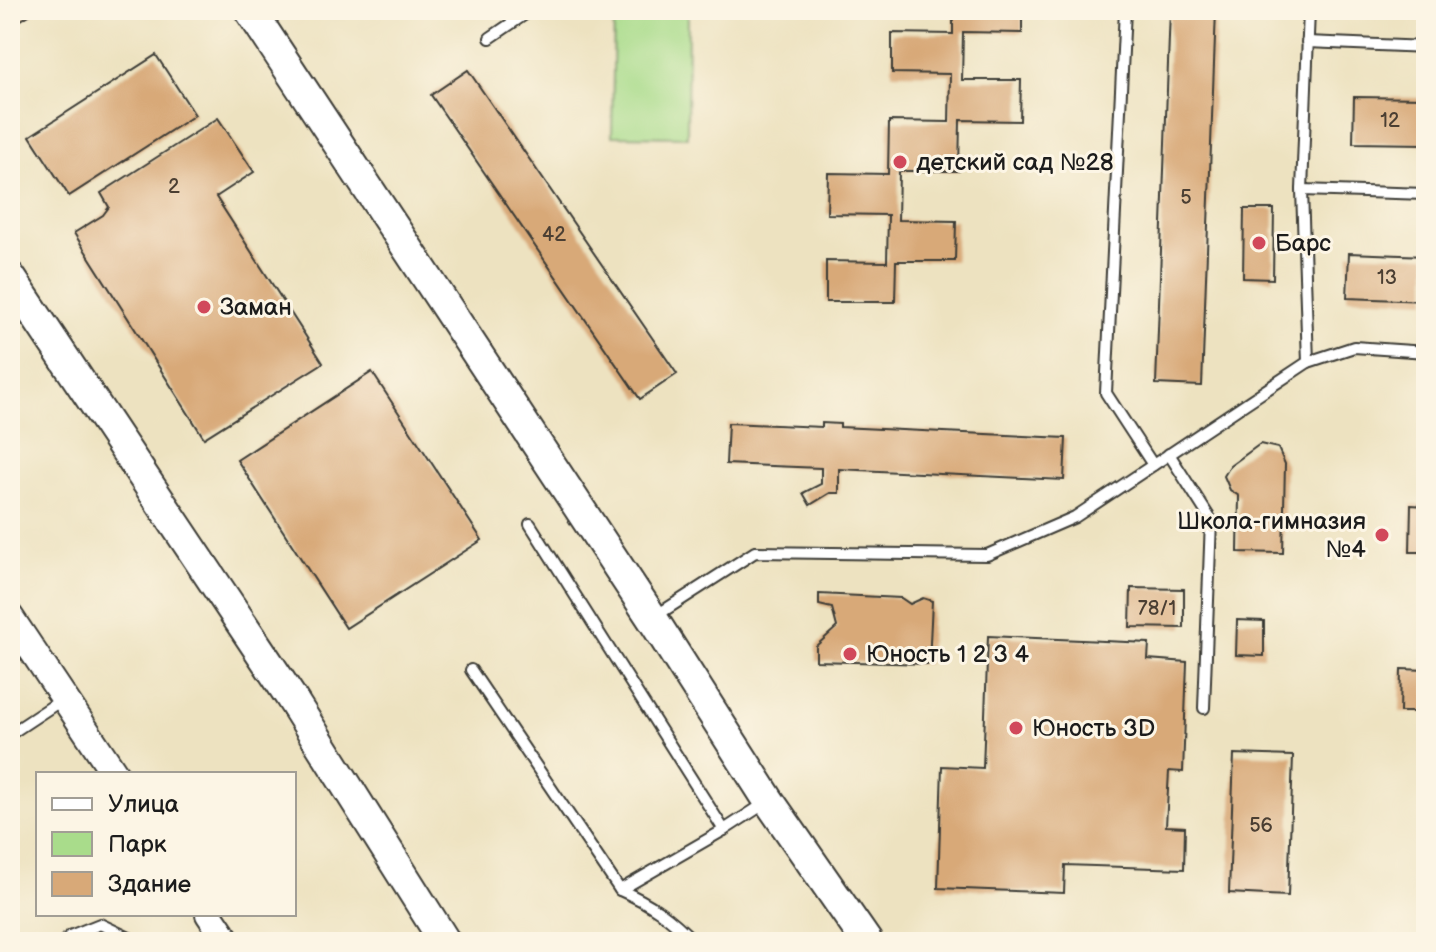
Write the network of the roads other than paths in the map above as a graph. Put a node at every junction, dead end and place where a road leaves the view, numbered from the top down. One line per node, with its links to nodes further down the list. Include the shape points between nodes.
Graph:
1 (250, 10): 17 (main road)
2 (531, 10): 5 (lane)
3 (1125, 10): 14 (lane, via 1106,393)
4 (1309, 10): 6 (lane)
5 (490, 38)
6 (1307, 42): 7 (lane); 8 (lane)
7 (1426, 47)
8 (1302, 190): 9 (lane); 12 (lane)
9 (1426, 194)
10 (10, 277): 30 (main road, via 290,696)
11 (1426, 352): 12 (lane, via 1354,347)
12 (1308, 362): 13 (lane)
13 (1169, 454): 14 (lane); 20 (lane, via 1211,520)
14 (1153, 465): 17 (lane, via 1075,517 987,555 755,552)
15 (530, 524): 24 (lane)
16 (10, 617): 19 (street)
17 (652, 618): 23 (main road)
18 (471, 670): 25 (lane)
19 (64, 698): 21 (lane); 22 (street)
20 (1204, 708)
21 (10, 734)
22 (114, 772)
23 (769, 801): 24 (lane); 32 (main road)
24 (724, 830): 25 (lane)
25 (620, 890): 31 (lane, via 649,903)
26 (210, 916): 29 (street)
27 (64, 942): 28 (lane, via 100,924)
28 (138, 942)
29 (228, 942)
30 (445, 942)
31 (694, 942)
32 (867, 942)

